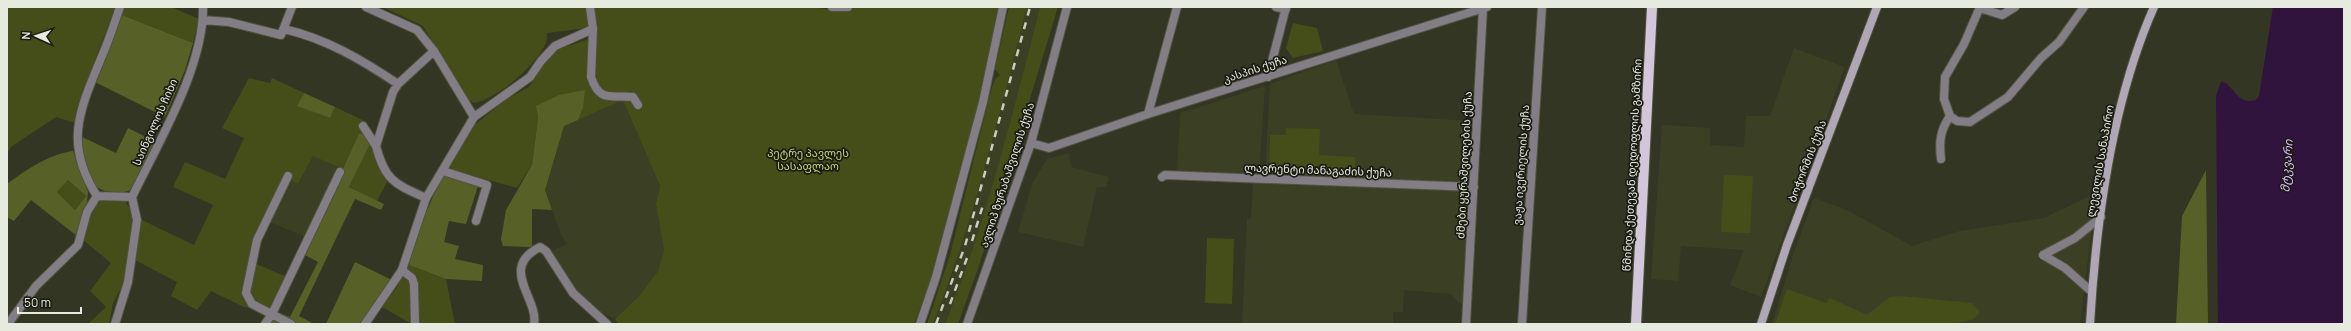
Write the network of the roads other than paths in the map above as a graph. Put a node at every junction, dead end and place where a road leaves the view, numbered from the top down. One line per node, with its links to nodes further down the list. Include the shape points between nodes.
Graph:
1 (120, 7): 40 (street, via 106,48 83,100 79,118 78,143 81,165 85,178)
2 (203, 7): 21 (street, საინგილოს ჩიხი)
3 (292, 7): 22 (street)
4 (366, 7): 24 (street, via 417,30)
5 (590, 7): 23 (street)
6 (832, 7): 7 (street)
7 (848, 7)
8 (1003, 7): 56 (street, via 983,102 936,277)
9 (1068, 7): 32 (street, ავლიპ ზურაბაშვილის ქუჩა)
10 (1177, 7): 28 (street)
11 (1276, 7): 19 (street)
12 (1542, 7): 59 (street, ვაჟა ივერიელის ქუჩა)
13 (1652, 7): 60 (main road, წმინდა ქეთევან დედოფლის გამზირი)
14 (1877, 7): 61 (main road, ბოჭორმის ქუჩა)
15 (1980, 7): 16 (street, via 2002,15); 29 (street, via 1964,44 1945,77 1944,99)
16 (2015, 7)
17 (2084, 7): 29 (street, via 2059,42 2041,58 2008,97 1970,122 1958,121)
18 (2154, 7): 43 (main road, ლევილის სანაპირო, via 2125,86)
19 (1286, 8): 25 (street)
20 (1485, 8): 25 (street, კასპის ქუჩა); 39 (street, ძმები ყურაშვილების ქუჩა)
21 (203, 20): 22 (street, via 229,22 281,35); 41 (street, საინგილოს ჩიხი, via 197,48 179,101)
22 (284, 29): 26 (street, via 311,35 357,57)
23 (593, 29): 27 (street, via 591,77 597,90 611,98 633,97); 30 (street, via 555,46 530,77)
24 (434, 51): 26 (street); 30 (street)
25 (1268, 77): 28 (street, კასპის ქუჩა)
26 (398, 84): 33 (street, via 393,92)
27 (638, 104)
28 (1148, 114): 32 (street, კასპის ქუჩა, via 1049,148)
29 (1950, 116): 34 (street, via 1942,128 1939,143)
30 (474, 117): 35 (street)
31 (363, 126): 33 (street)
32 (1031, 143): 57 (street, ავლიპ ზურაბაშვილის ქუჩა)
33 (376, 146): 42 (street, via 390,179 396,185)
34 (1941, 159)
35 (443, 171): 42 (street); 44 (street, via 487,185)
36 (340, 172): 47 (street)
37 (288, 176): 47 (street, via 256,240 246,293 252,304)
38 (1162, 177): 39 (street, ლავრენტი მანაგაძის ქუჩა, via 1165,175)
39 (1474, 187): 58 (street, ძმები ყურაშვილების ქუჩა)
40 (97, 196): 41 (street); 48 (street, via 87,212 78,245 36,286)
41 (132, 197): 49 (street, via 137,220 128,282)
42 (426, 198): 45 (street)
43 (2101, 217): 46 (main road, ლევილის სანაპირო); 46 (street, via 2074,238 2043,254 2060,264)
44 (476, 220)
45 (402, 270): 52 (street); 53 (street, via 412,278 414,284)
46 (2092, 292): 62 (main road, ლევილის სანაპირო)
47 (272, 314): 50 (street); 51 (street)
48 (8, 324)
49 (115, 324)
50 (265, 324)
51 (291, 324)
52 (365, 324)
53 (415, 324)
54 (534, 324): 55 (street, via 521,270 526,258 540,247 546,251 573,293)
55 (607, 324)
56 (920, 324)
57 (967, 324)
58 (1466, 324)
59 (1522, 324)
60 (1636, 324)
61 (1761, 324)
62 (2090, 324)

